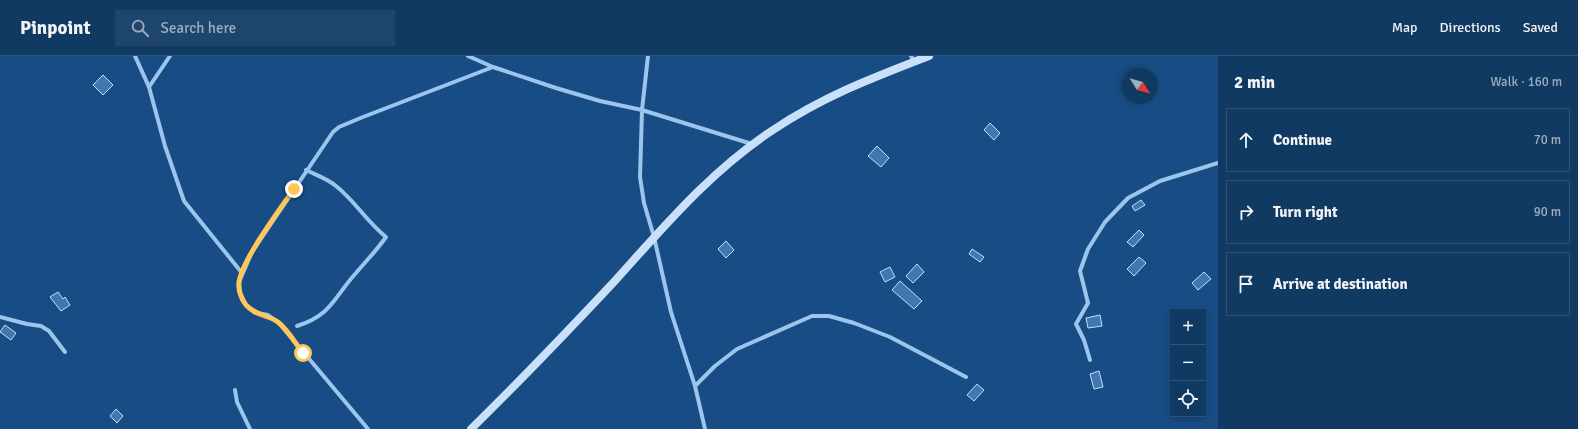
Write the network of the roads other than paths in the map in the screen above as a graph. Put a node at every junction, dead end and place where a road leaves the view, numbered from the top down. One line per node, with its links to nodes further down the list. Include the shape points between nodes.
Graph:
1 (136, 56): 8 (street)
2 (170, 56): 8 (street)
3 (468, 56): 7 (street)
4 (648, 56): 9 (street)
5 (928, 56): 6 (main road)
6 (912, 59): 10 (main road, via 809,107)
7 (493, 67): 9 (street, via 600,101); 12 (street, via 339,127 326,140)
8 (149, 87): 14 (street, via 165,146 184,201)
9 (642, 110): 10 (street); 13 (street, via 640,177 644,203)
10 (754, 144): 13 (main road, via 710,181)
11 (1218, 163): 18 (street, via 1160,181 1128,198 1102,227 1088,249 1080,271 1088,303 1076,324)
12 (306, 170): 14 (street, via 252,252); 16 (street, via 335,185 372,226 386,237 324,314)
13 (654, 237): 20 (street, via 670,312); 24 (main road, via 567,332)
14 (242, 273): 23 (street, via 239,282 240,293 246,305 279,323)
15 (0, 317): 17 (street, via 41,326 49,331)
16 (298, 326)
17 (65, 352)
18 (1090, 360)
19 (966, 377): 20 (street, via 890,337 854,322 829,316 812,316 737,349)
20 (695, 386): 25 (street)
21 (235, 390): 22 (street, via 237,402)
22 (250, 429)
23 (368, 429)
24 (471, 429)
25 (705, 429)

